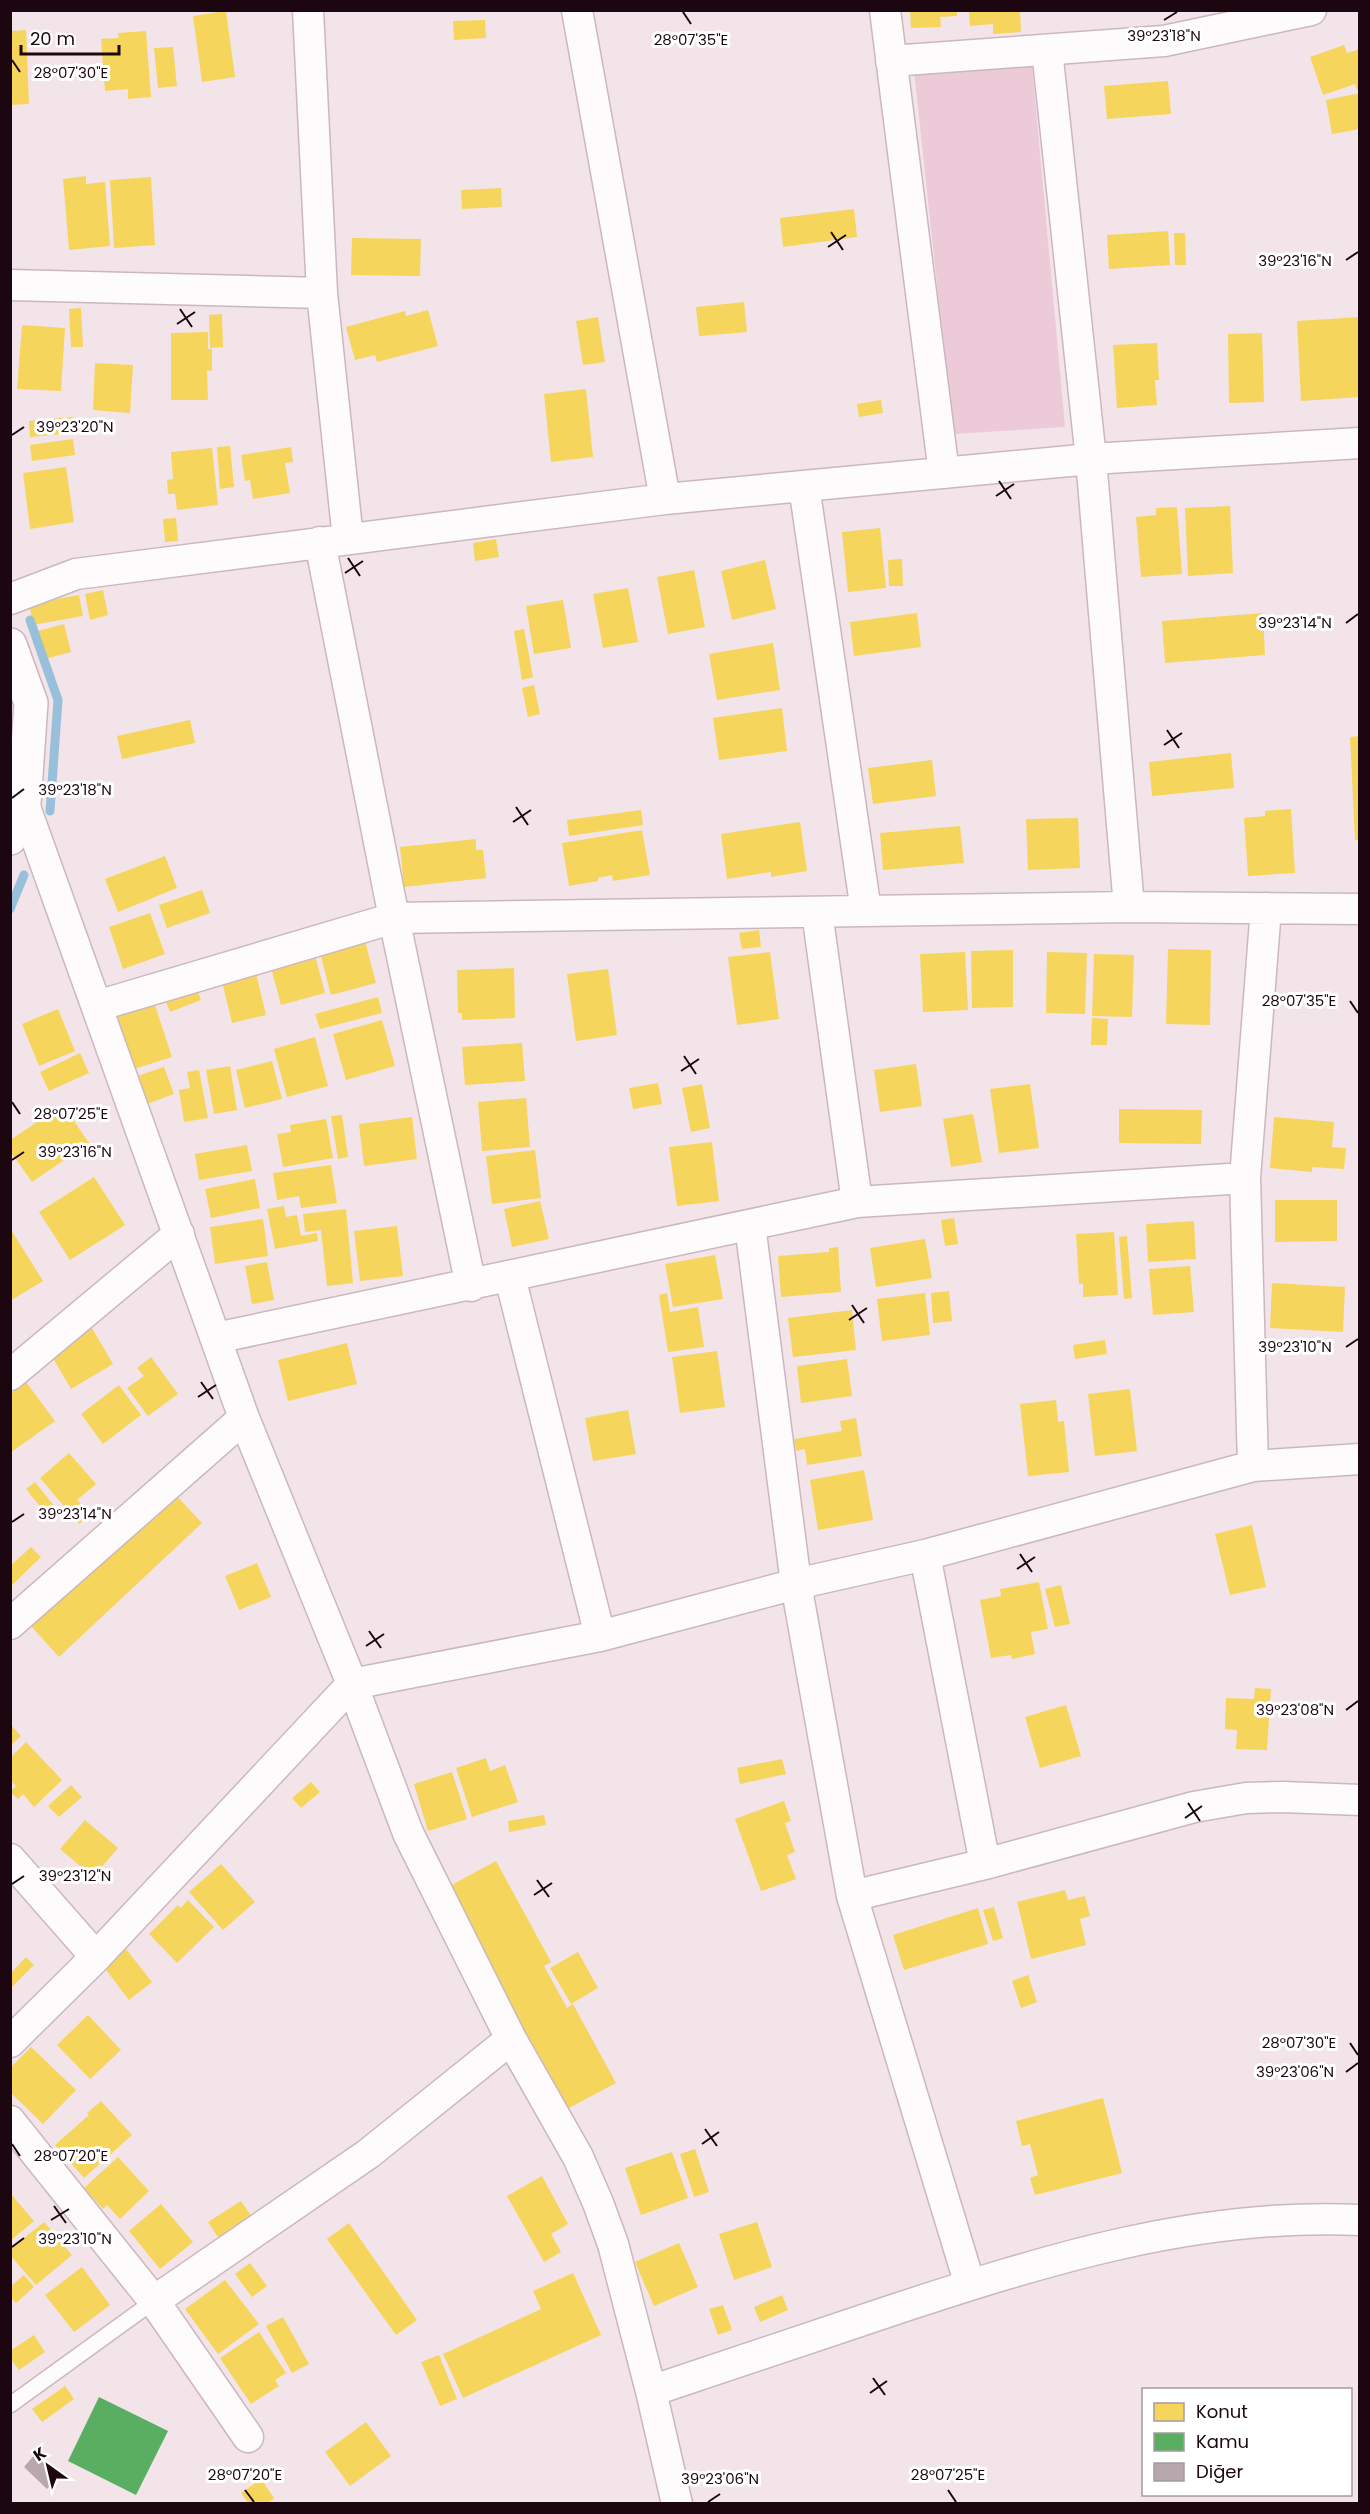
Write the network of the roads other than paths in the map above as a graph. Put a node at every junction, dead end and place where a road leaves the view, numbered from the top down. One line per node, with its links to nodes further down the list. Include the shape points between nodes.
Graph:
1 (308, 10): 8 (street)
2 (577, 10): 13 (street)
3 (885, 10): 6 (street)
4 (1311, 10): 5 (street, via 1164,41)
5 (1047, 50): 6 (street); 10 (street)
6 (891, 61): 11 (street)
7 (10, 285): 8 (street)
8 (322, 293): 14 (street)
9 (1359, 443): 10 (street)
10 (1091, 459): 11 (street); 19 (street)
11 (944, 473): 12 (street)
12 (804, 486): 13 (street); 22 (street)
13 (665, 499): 14 (street)
14 (334, 541): 15 (street, via 76,574); 24 (street)
15 (10, 598)
16 (10, 645): 17 (street, via 31,704)
17 (24, 804): 18 (street); 25 (street)
18 (10, 838)
19 (1129, 907): 20 (street); 22 (street)
20 (1266, 908): 21 (street); 26 (street)
21 (1359, 909)
22 (866, 911): 23 (street)
23 (817, 912): 24 (street); 27 (street)
24 (394, 918): 25 (street); 31 (street)
25 (97, 1006): 29 (street)
26 (1245, 1178): 27 (street); 36 (street)
27 (857, 1202): 28 (street)
28 (750, 1225): 30 (street); 38 (street)
29 (179, 1234): 32 (street); 33 (street)
30 (510, 1277): 31 (street); 40 (street)
31 (471, 1286): 32 (street)
32 (216, 1338): 34 (street)
33 (10, 1375)
34 (244, 1418): 39 (street); 41 (street)
35 (1359, 1460): 36 (street)
36 (1253, 1466): 37 (street)
37 (925, 1555): 38 (street); 44 (street)
38 (796, 1584): 40 (street); 45 (street)
39 (10, 1624)
40 (600, 1636): 41 (street)
41 (352, 1684): 46 (street); 47 (street, via 408,1833)
42 (1359, 1800): 44 (street, via 1256,1798 1194,1807)
43 (10, 1859): 46 (street)
44 (985, 1864): 45 (street)
45 (852, 1896): 51 (street)
46 (96, 1957): 48 (street)
47 (511, 2039): 52 (street, via 368,2154); 53 (street, via 578,2157 598,2203 613,2244)
48 (10, 2042)
49 (10, 2121): 52 (street)
50 (1359, 2220): 51 (street, via 1255,2221 1197,2227 1126,2241)
51 (970, 2284): 53 (street)
52 (154, 2301): 54 (lane); 55 (street)
53 (651, 2391): 56 (street)
54 (10, 2405)
55 (248, 2437)
56 (677, 2504)

